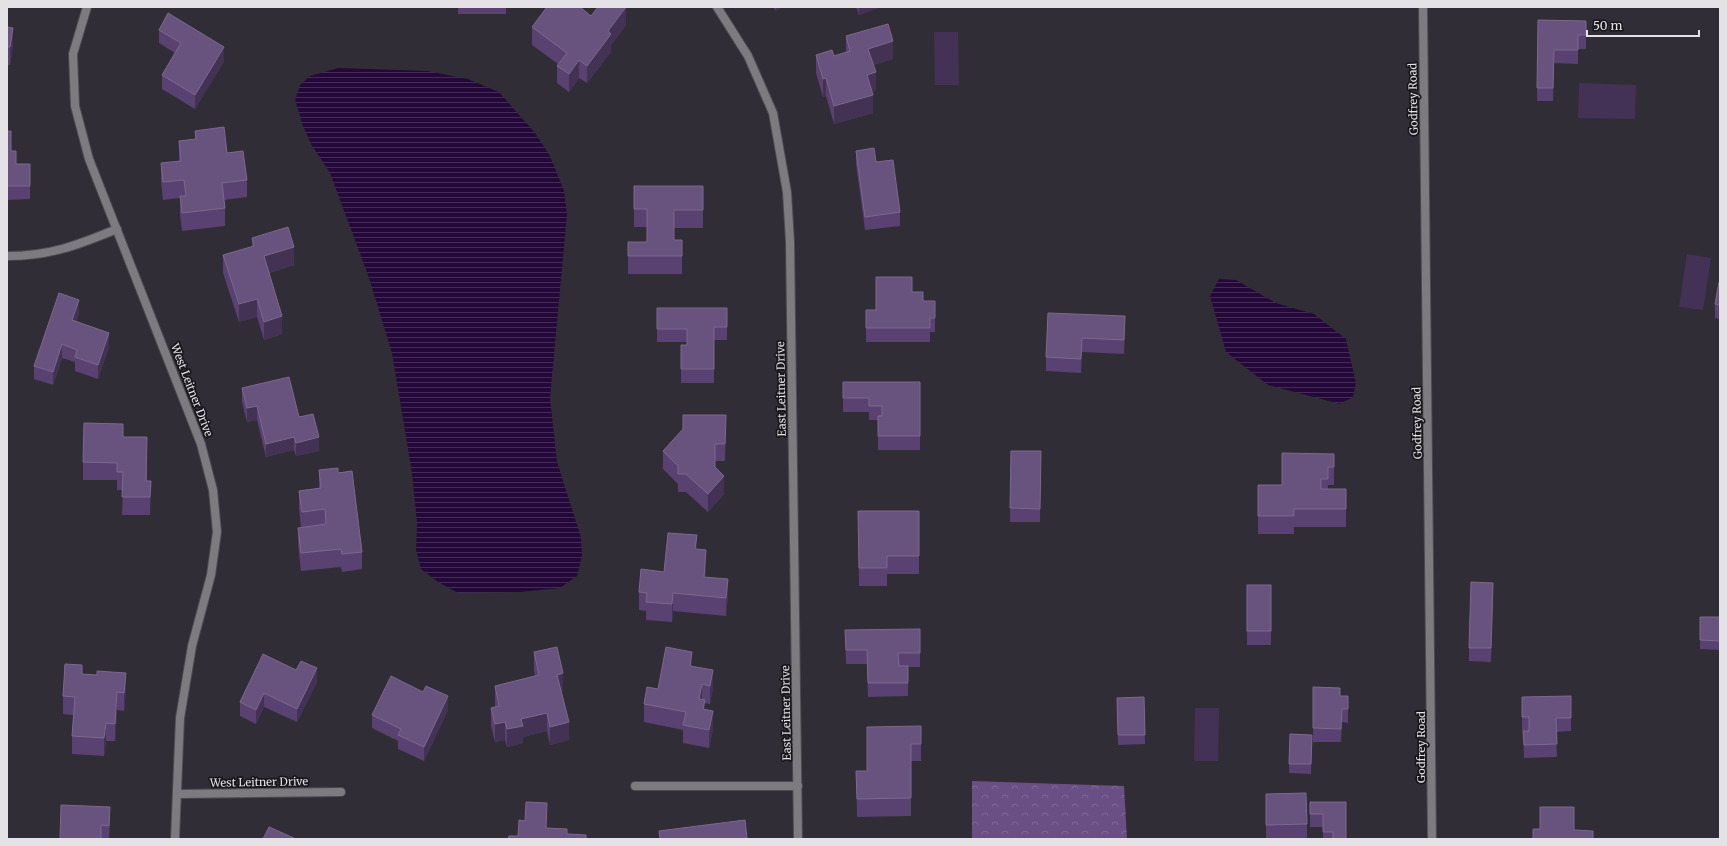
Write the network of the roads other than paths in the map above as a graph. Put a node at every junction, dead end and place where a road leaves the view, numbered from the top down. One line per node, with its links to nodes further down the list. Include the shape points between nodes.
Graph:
1 (87, 7): 4 (street, West Leitner Drive, via 73,54 75,106 89,159)
2 (717, 7): 7 (street, East Leitner Drive, via 748,56 773,113 788,197)
3 (1423, 7): 12 (street, Godfrey Road)
4 (117, 229): 5 (street, via 70,248 31,256); 9 (street, West Leitner Drive, via 201,444 213,490 217,532 211,575 192,646 180,718)
5 (7, 256)
6 (635, 786): 7 (street)
7 (798, 786): 11 (street, East Leitner Drive)
8 (341, 792): 9 (street, West Leitner Drive)
9 (177, 794): 10 (street, West Leitner Drive)
10 (175, 839)
11 (798, 839)
12 (1432, 839)

